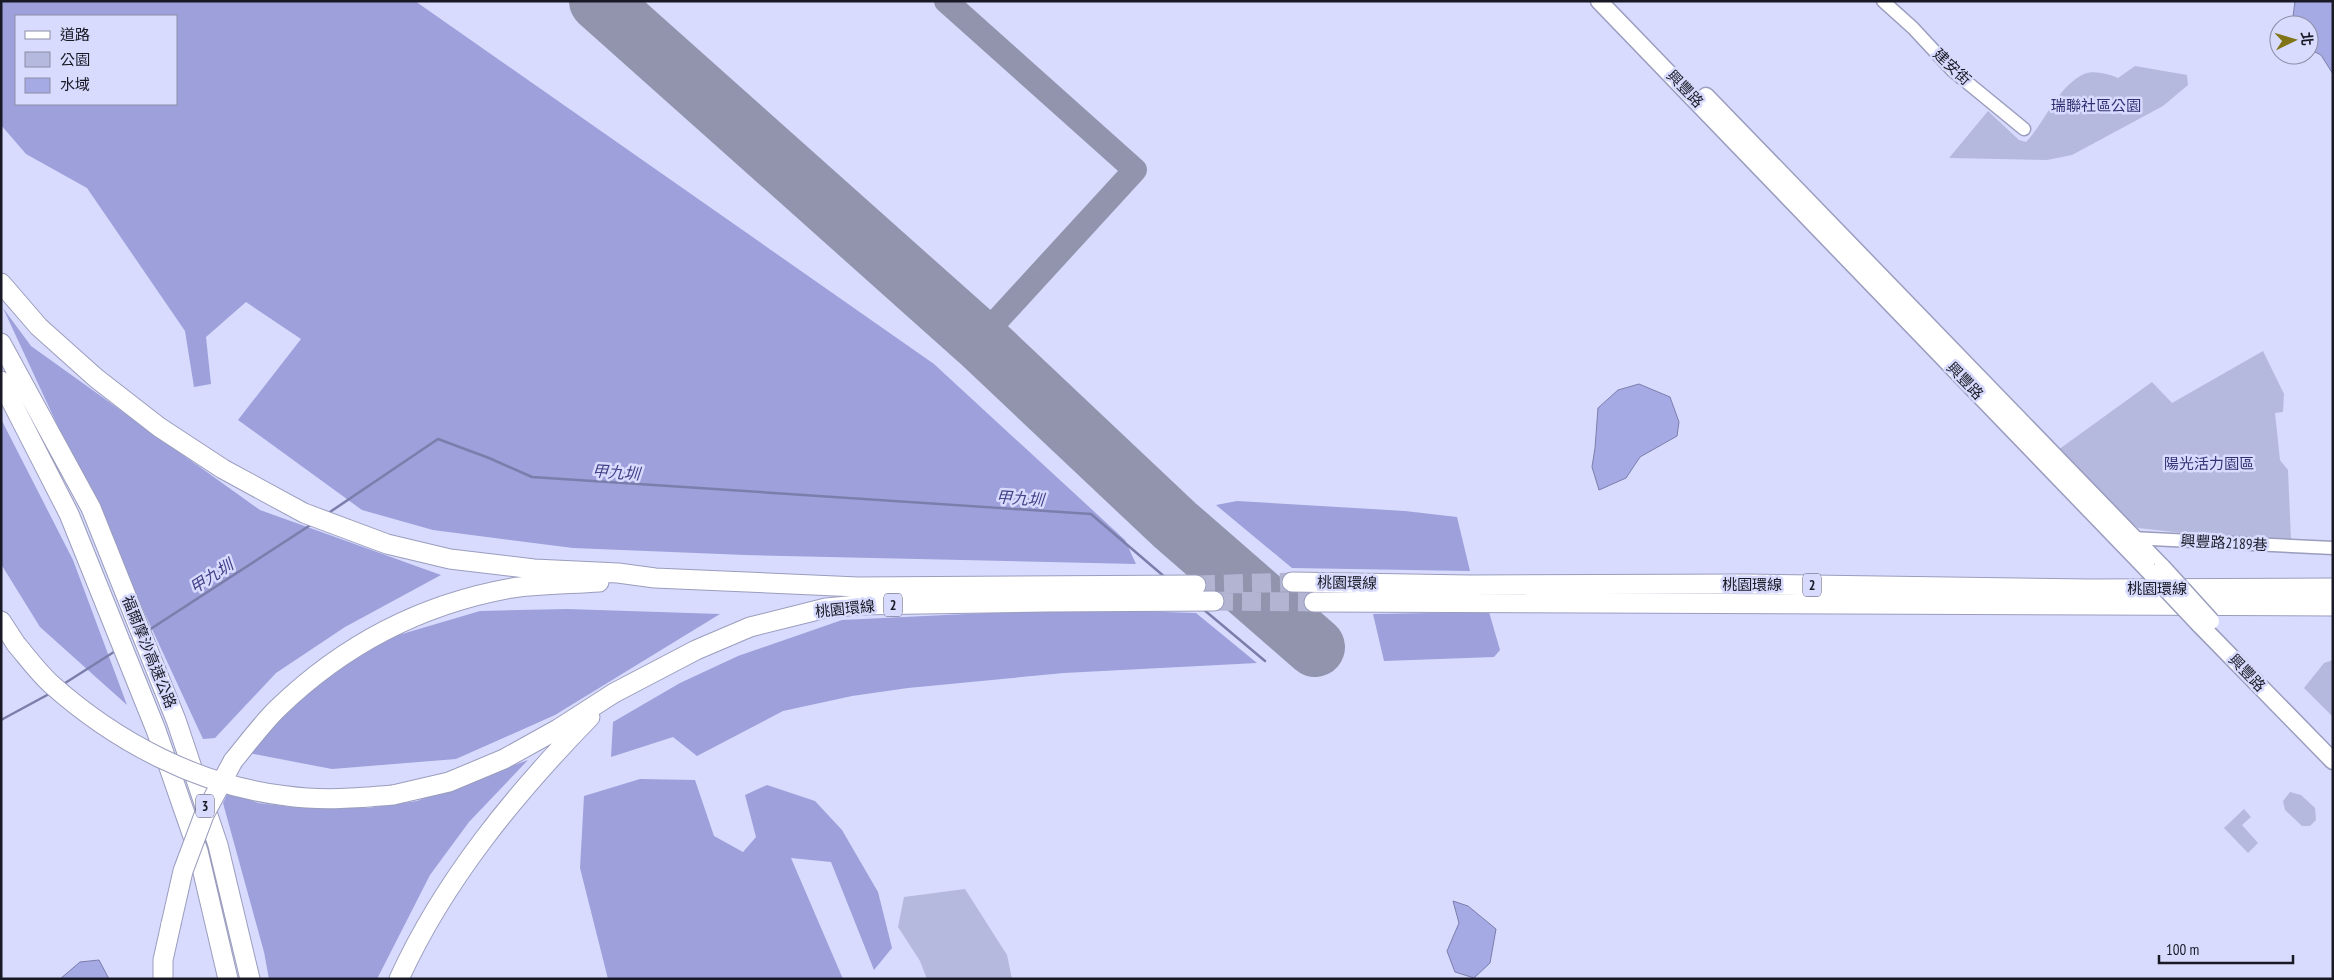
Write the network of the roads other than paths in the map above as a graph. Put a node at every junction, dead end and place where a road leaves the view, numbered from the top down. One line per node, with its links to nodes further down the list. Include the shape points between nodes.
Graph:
1 (1599, 1): 8 (main road, 興豐路)
2 (1614, 1): 9 (main road, 興豐路)
3 (1883, 1): 4 (street, 建安街, via 1952,70)
4 (2024, 129)
5 (1, 283): 12 (highway, via 39,327 96,378 159,427 222,469 320,519 387,544 450,559)
6 (1, 343): 24 (highway, 福爾摩沙高速公路 / 3, via 91,508 176,720 218,845)
7 (1, 382): 23 (highway, 福爾摩沙高速公路 / 3, via 69,514 156,730 198,851)
8 (2116, 538): 9 (street, 興豐路2189巷); 11 (main road, 興豐路)
9 (2134, 538): 10 (street, 興豐路2189巷); 11 (main road, 興豐路)
10 (2333, 548)
11 (2155, 568): 18 (main road, 興豐路, bridge)
12 (655, 578): 19 (highway, 桃園環線 / 2, via 858,587 1191,593 826,608 750,627 696,650); 22 (highway, bridge, via 513,588 464,599 416,615 370,637 332,662 276,710 233,761 204,816 183,871 163,960)
13 (1292, 582): 14 (highway, 桃園環線 / 2, via 1469,586 1746,584 2090,589)
14 (2333, 588)
15 (1314, 602): 16 (highway, 桃園環線 / 2)
16 (2333, 606)
17 (1, 621): 19 (highway, bridge, via 16,644 50,682 93,718 154,756 214,779 259,792 288,796 337,799 393,795 449,782 504,759)
18 (2205, 622): 20 (main road, 興豐路); 21 (main road, 興豐路)
19 (614, 693): 25 (highway, via 513,800 446,892)
20 (2333, 746)
21 (2333, 761)
22 (163, 979)
23 (228, 979)
24 (250, 979)
25 (399, 979)

